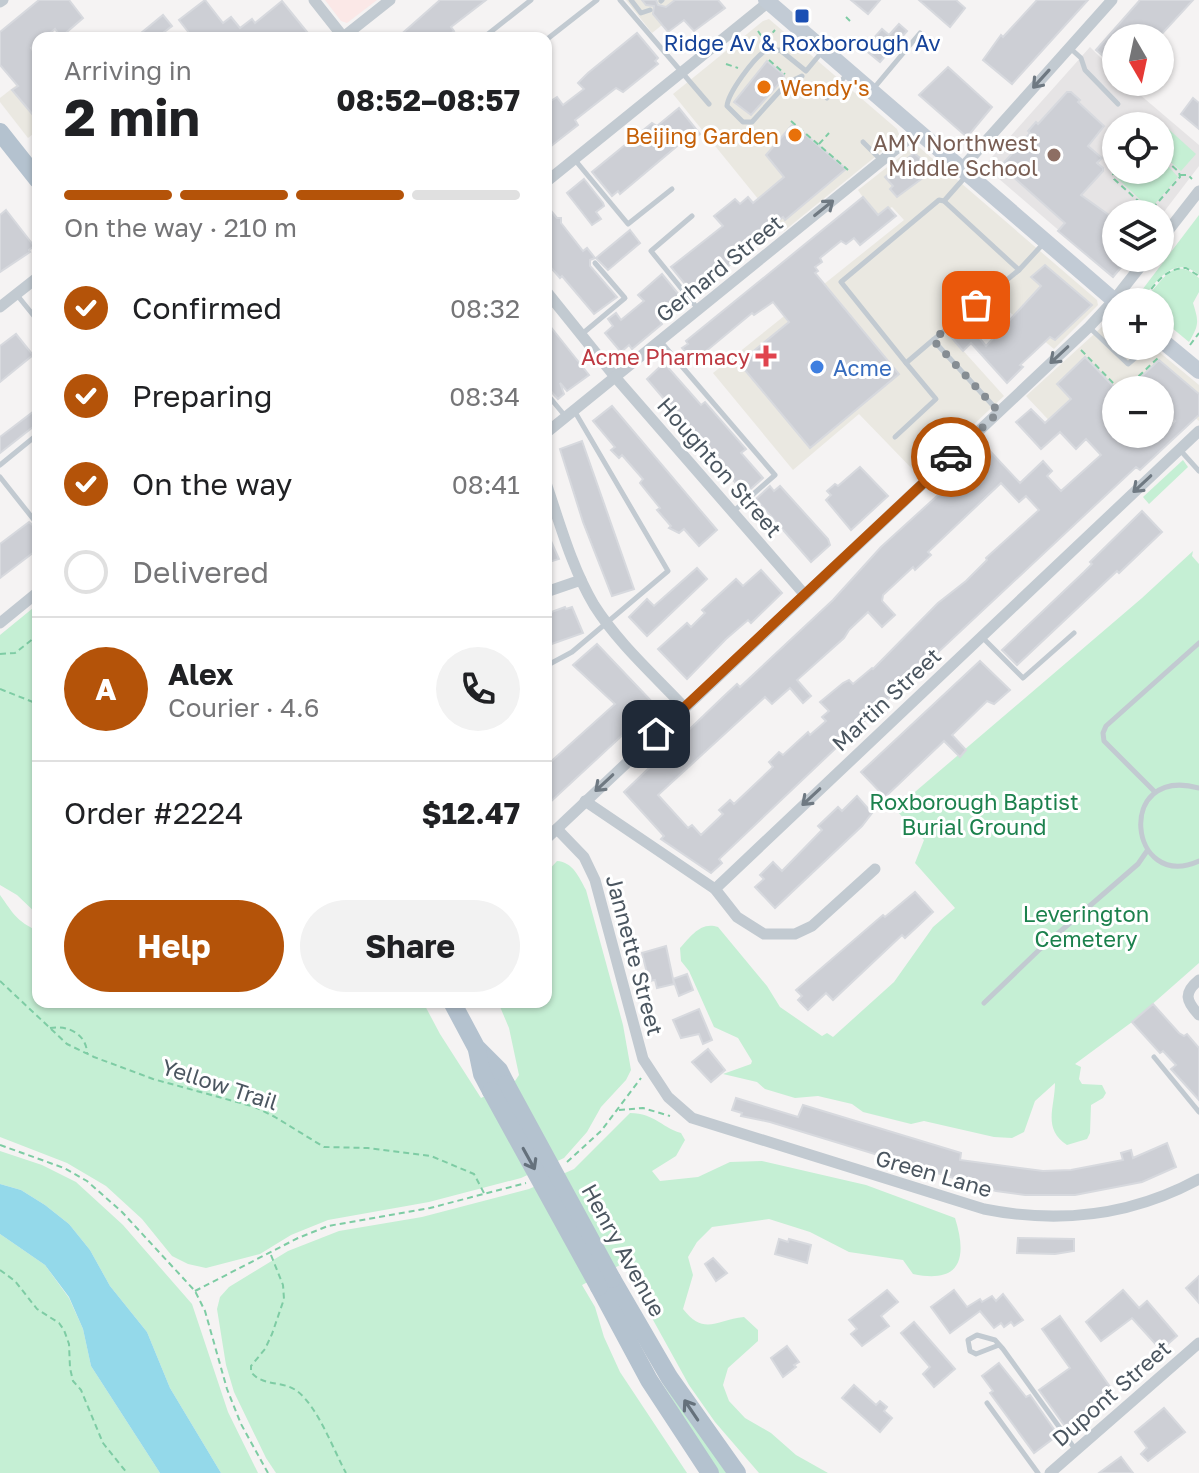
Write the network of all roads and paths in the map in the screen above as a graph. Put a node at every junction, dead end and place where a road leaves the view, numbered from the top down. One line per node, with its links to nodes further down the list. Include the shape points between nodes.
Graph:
1 (314, 0): 14 (street)
2 (390, 0): 15 (street)
3 (531, 0): 16 (lane)
4 (597, 0): 18 (lane)
5 (620, 0): 25 (lane)
6 (631, 0): 9 (lane, via 641,13)
7 (1112, 0): 19 (street)
8 (768, 1): 20 (main road); 25 (street)
9 (650, 10)
10 (846, 17): 11 (path)
11 (850, 21)
12 (775, 30): 13 (path, via 766,43)
13 (758, 31)
14 (338, 32)
15 (350, 32)
16 (491, 32)
17 (920, 33): 28 (lane)
18 (552, 35)
19 (1069, 48): 31 (lane); 43 (street, one-way to 43)
20 (823, 51): 26 (main road); 27 (lane)
21 (766, 58): 24 (path, via 785,74)
22 (726, 64): 23 (path)
23 (739, 69)
24 (789, 70)
25 (683, 72): 30 (lane); 39 (street)
26 (848, 73): 28 (main road); 29 (lane)
27 (804, 74): 27 (lane, via 780,50 765,51 744,71 727,106 743,122 752,122 787,83)
28 (871, 92): 34 (main road)
29 (827, 98)
30 (709, 104)
31 (1118, 104)
32 (791, 121): 37 (path)
33 (0, 132): 38 (main road)
34 (917, 132): 40 (street, Gerhard Street); 43 (main road)
35 (829, 133): 37 (path)
36 (863, 142): 40 (lane)
37 (818, 145): 42 (path)
38 (6, 152): 45 (main road)
39 (575, 159): 44 (street); 51 (lane, via 628,224)
40 (882, 161): 65 (street, Gerhard Street, one-way to 40)
41 (1174, 169): 46 (path)
42 (850, 172)
43 (964, 172): 52 (lane); 55 (main road)
44 (552, 173)
45 (32, 175)
46 (1180, 175): 47 (path); 50 (path, via 1188,175)
47 (1174, 182)
48 (1120, 184): 49 (path, via 1150,209)
49 (1172, 184)
50 (1196, 185): 54 (street)
51 (672, 189)
52 (944, 201): 57 (lane); 78 (lane, via 841,282)
53 (692, 216): 65 (lane, via 651,251)
54 (1174, 219)
55 (1045, 242): 57 (lane); 61 (main road)
56 (595, 263): 70 (lane, via 625,298)
57 (1019, 270): 72 (lane)
58 (1199, 276): 60 (path, via 1186,268 1175,269)
59 (32, 282): 62 (street)
60 (1152, 288)
61 (1102, 290)
62 (16, 294): 64 (street); 66 (lane)
63 (552, 299): 70 (street, Houghton Street)
64 (0, 307)
65 (698, 310): 73 (street, Gerhard Street)
66 (32, 314)
67 (1102, 314): 68 (street)
68 (1089, 327): 71 (lane); 84 (street, one-way to 84)
69 (1199, 333): 74 (path)
70 (581, 335): 82 (street, Houghton Street)
71 (1102, 339)
72 (933, 340): 78 (lane); 84 (lane)
73 (661, 342): 82 (street, Gerhard Street); 94 (lane, via 775,475)
74 (1191, 343)
75 (1081, 350): 80 (path)
76 (1174, 356): 79 (main road)
77 (1149, 360): 81 (path)
78 (906, 363): 88 (lane, via 936,399)
79 (1199, 371)
80 (1108, 376)
81 (1135, 376)
82 (616, 378): 85 (street, Gerhard Street); 94 (street, Houghton Street)
83 (552, 398): 85 (lane)
84 (999, 412): 99 (street)
85 (570, 414): 86 (street, Gerhard Street); 101 (lane, via 668,571)
86 (552, 428)
87 (1199, 431): 90 (street, Martin Street)
88 (895, 437)
89 (32, 439): 91 (lane)
90 (1179, 450): 92 (lane); 104 (street, Martin Street, one-way to 104)
91 (0, 465)
92 (1199, 471)
93 (0, 477): 96 (lane)
94 (732, 512): 99 (street, Houghton Street)
95 (552, 514): 97 (street)
96 (32, 517)
97 (581, 580): 98 (street); 101 (street)
98 (552, 590)
99 (805, 595): 111 (street)
100 (32, 597): 102 (street)
101 (606, 622): 108 (lane); 111 (street)
102 (0, 623)
103 (1074, 633): 104 (lane, via 1023,678)
104 (981, 636): 120 (street, Martin Street, one-way to 120)
105 (32, 640): 107 (path, via 15,653)
106 (1199, 643): 113 (lane, via 1103,733 1104,741)
107 (0, 654)
108 (552, 663)
109 (0, 689): 110 (path)
110 (32, 702)
111 (685, 708): 114 (street, one-way to 114)
112 (1199, 788): 113 (lane, via 1172,785)
113 (1154, 791): 117 (lane, via 1141,817)
114 (585, 801): 115 (street); 120 (street)
115 (557, 829): 116 (street); 130 (street, Jannette Street, via 584,857 595,880 643,1059)
116 (552, 834)
117 (1147, 851): 118 (lane, via 1174,866); 123 (lane)
118 (1199, 861)
119 (875, 869): 120 (street, via 812,926 784,935 745,925)
120 (715, 889)
121 (1199, 980): 125 (street, via 1187,996)
122 (0, 981): 126 (path, Yellow Trail)
123 (984, 1003)
124 (455, 1008): 142 (main road, Henry Avenue, bridge)
125 (1199, 1015)
126 (49, 1028): 127 (path, Yellow Trail); 127 (path, via 73,1030 84,1040)
127 (87, 1054): 138 (path, Yellow Trail, via 255,1107 324,1147 431,1156 474,1174)
128 (1154, 1057): 133 (lane)
129 (639, 1080): 132 (path)
130 (668, 1097): 131 (street, Green Lane)
131 (681, 1110): 132 (path, via 666,1117 643,1108); 137 (street, Green Lane, via 715,1127 1006,1214 1049,1218 1112,1212)
132 (617, 1111): 135 (path)
133 (1199, 1112)
134 (0, 1145): 141 (path, via 87,1181)
135 (568, 1162)
136 (535, 1179): 138 (path)
137 (1199, 1179)
138 (485, 1195): 139 (path, via 328,1226)
139 (271, 1254): 141 (path); 149 (path, via 284,1299 251,1372 302,1396)
140 (0, 1270): 147 (path, via 64,1330 73,1381 103,1443)
141 (195, 1291): 148 (path, via 232,1401)
142 (610, 1291): 150 (main road, Henry Avenue, via 665,1407); 151 (main road, Henry Avenue, one-way to 142)
143 (1199, 1343): 146 (street, Dupont Street)
144 (999, 1345): 144 (lane, via 984,1335 972,1336 968,1345 976,1354); 146 (lane)
145 (987, 1403): 152 (lane)
146 (1075, 1450): 153 (street, Dupont Street)
147 (127, 1473)
148 (268, 1473)
149 (346, 1473)
150 (710, 1473)
151 (737, 1473)
152 (1038, 1473)
153 (1050, 1473)

